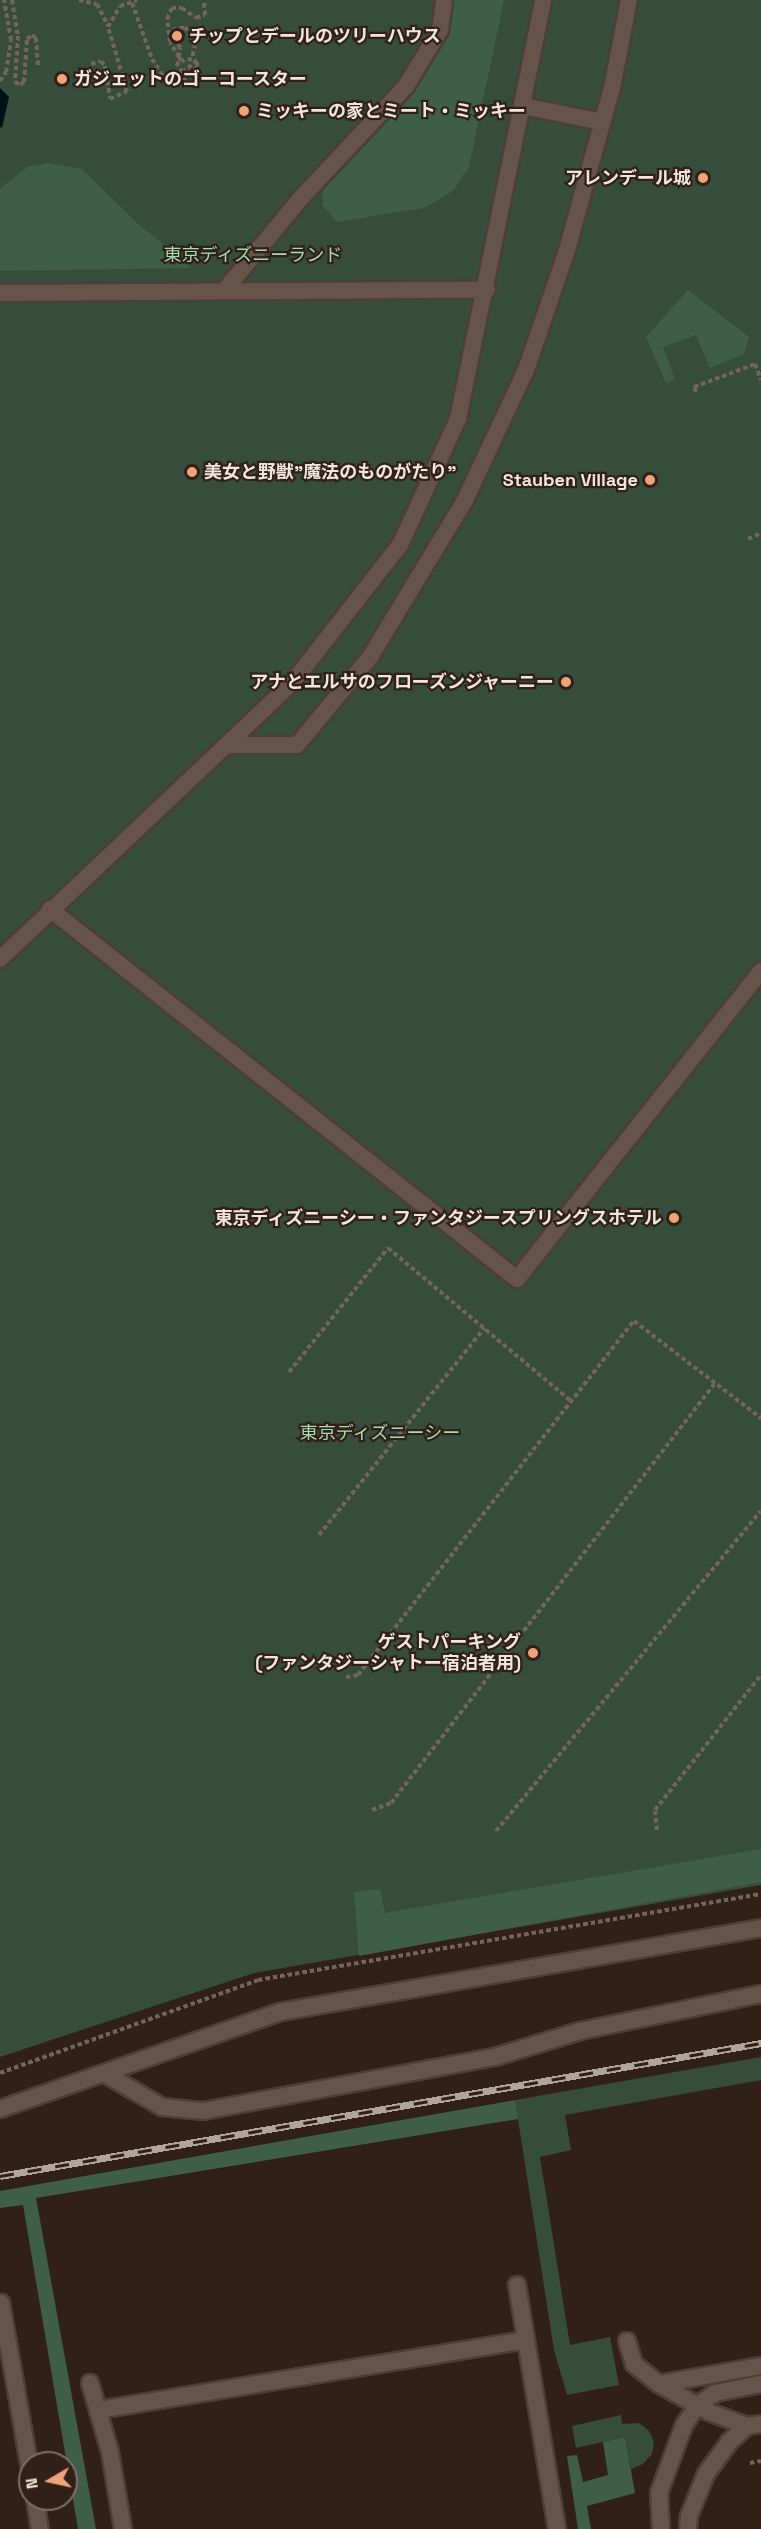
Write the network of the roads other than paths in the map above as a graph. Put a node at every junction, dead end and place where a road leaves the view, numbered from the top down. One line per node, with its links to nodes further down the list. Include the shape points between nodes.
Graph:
1 (444, 0): 7 (lane, via 440,30 406,86 300,199)
2 (543, 0): 4 (lane)
3 (629, 0): 5 (lane)
4 (523, 106): 5 (lane); 6 (lane)
5 (602, 122): 9 (lane, via 567,250 526,370 465,500 370,657 297,745)
6 (487, 290): 7 (lane); 9 (lane, via 458,419 400,545 292,683)
7 (224, 291): 8 (lane)
8 (0, 293)
9 (226, 745): 10 (lane)
10 (50, 909): 11 (lane); 12 (lane, via 517,1279)
11 (0, 959)
12 (761, 971)
13 (761, 1928): 15 (lane, via 280,2012)
14 (761, 1994): 15 (lane, via 580,2031 495,2057 203,2111 162,2107)
15 (107, 2075): 16 (lane)
16 (0, 2109)
17 (517, 2285): 20 (lane)
18 (1, 2303): 22 (lane)
19 (0, 2331): 22 (lane)
20 (525, 2340): 28 (lane); 34 (lane)
21 (627, 2341): 25 (lane, via 633,2364)
22 (10, 2352): 30 (lane)
23 (761, 2366): 25 (lane)
24 (90, 2383): 28 (lane)
25 (659, 2384): 27 (lane)
26 (761, 2384): 27 (lane, via 715,2393)
27 (698, 2405): 29 (lane); 35 (lane, via 684,2425 668,2462 659,2493)
28 (98, 2410): 33 (lane)
29 (754, 2425): 36 (lane, via 729,2442 706,2474 689,2516)
30 (27, 2451)
31 (37, 2511): 32 (lane)
32 (40, 2529)
33 (123, 2529)
34 (557, 2529)
35 (661, 2529)
36 (688, 2529)

